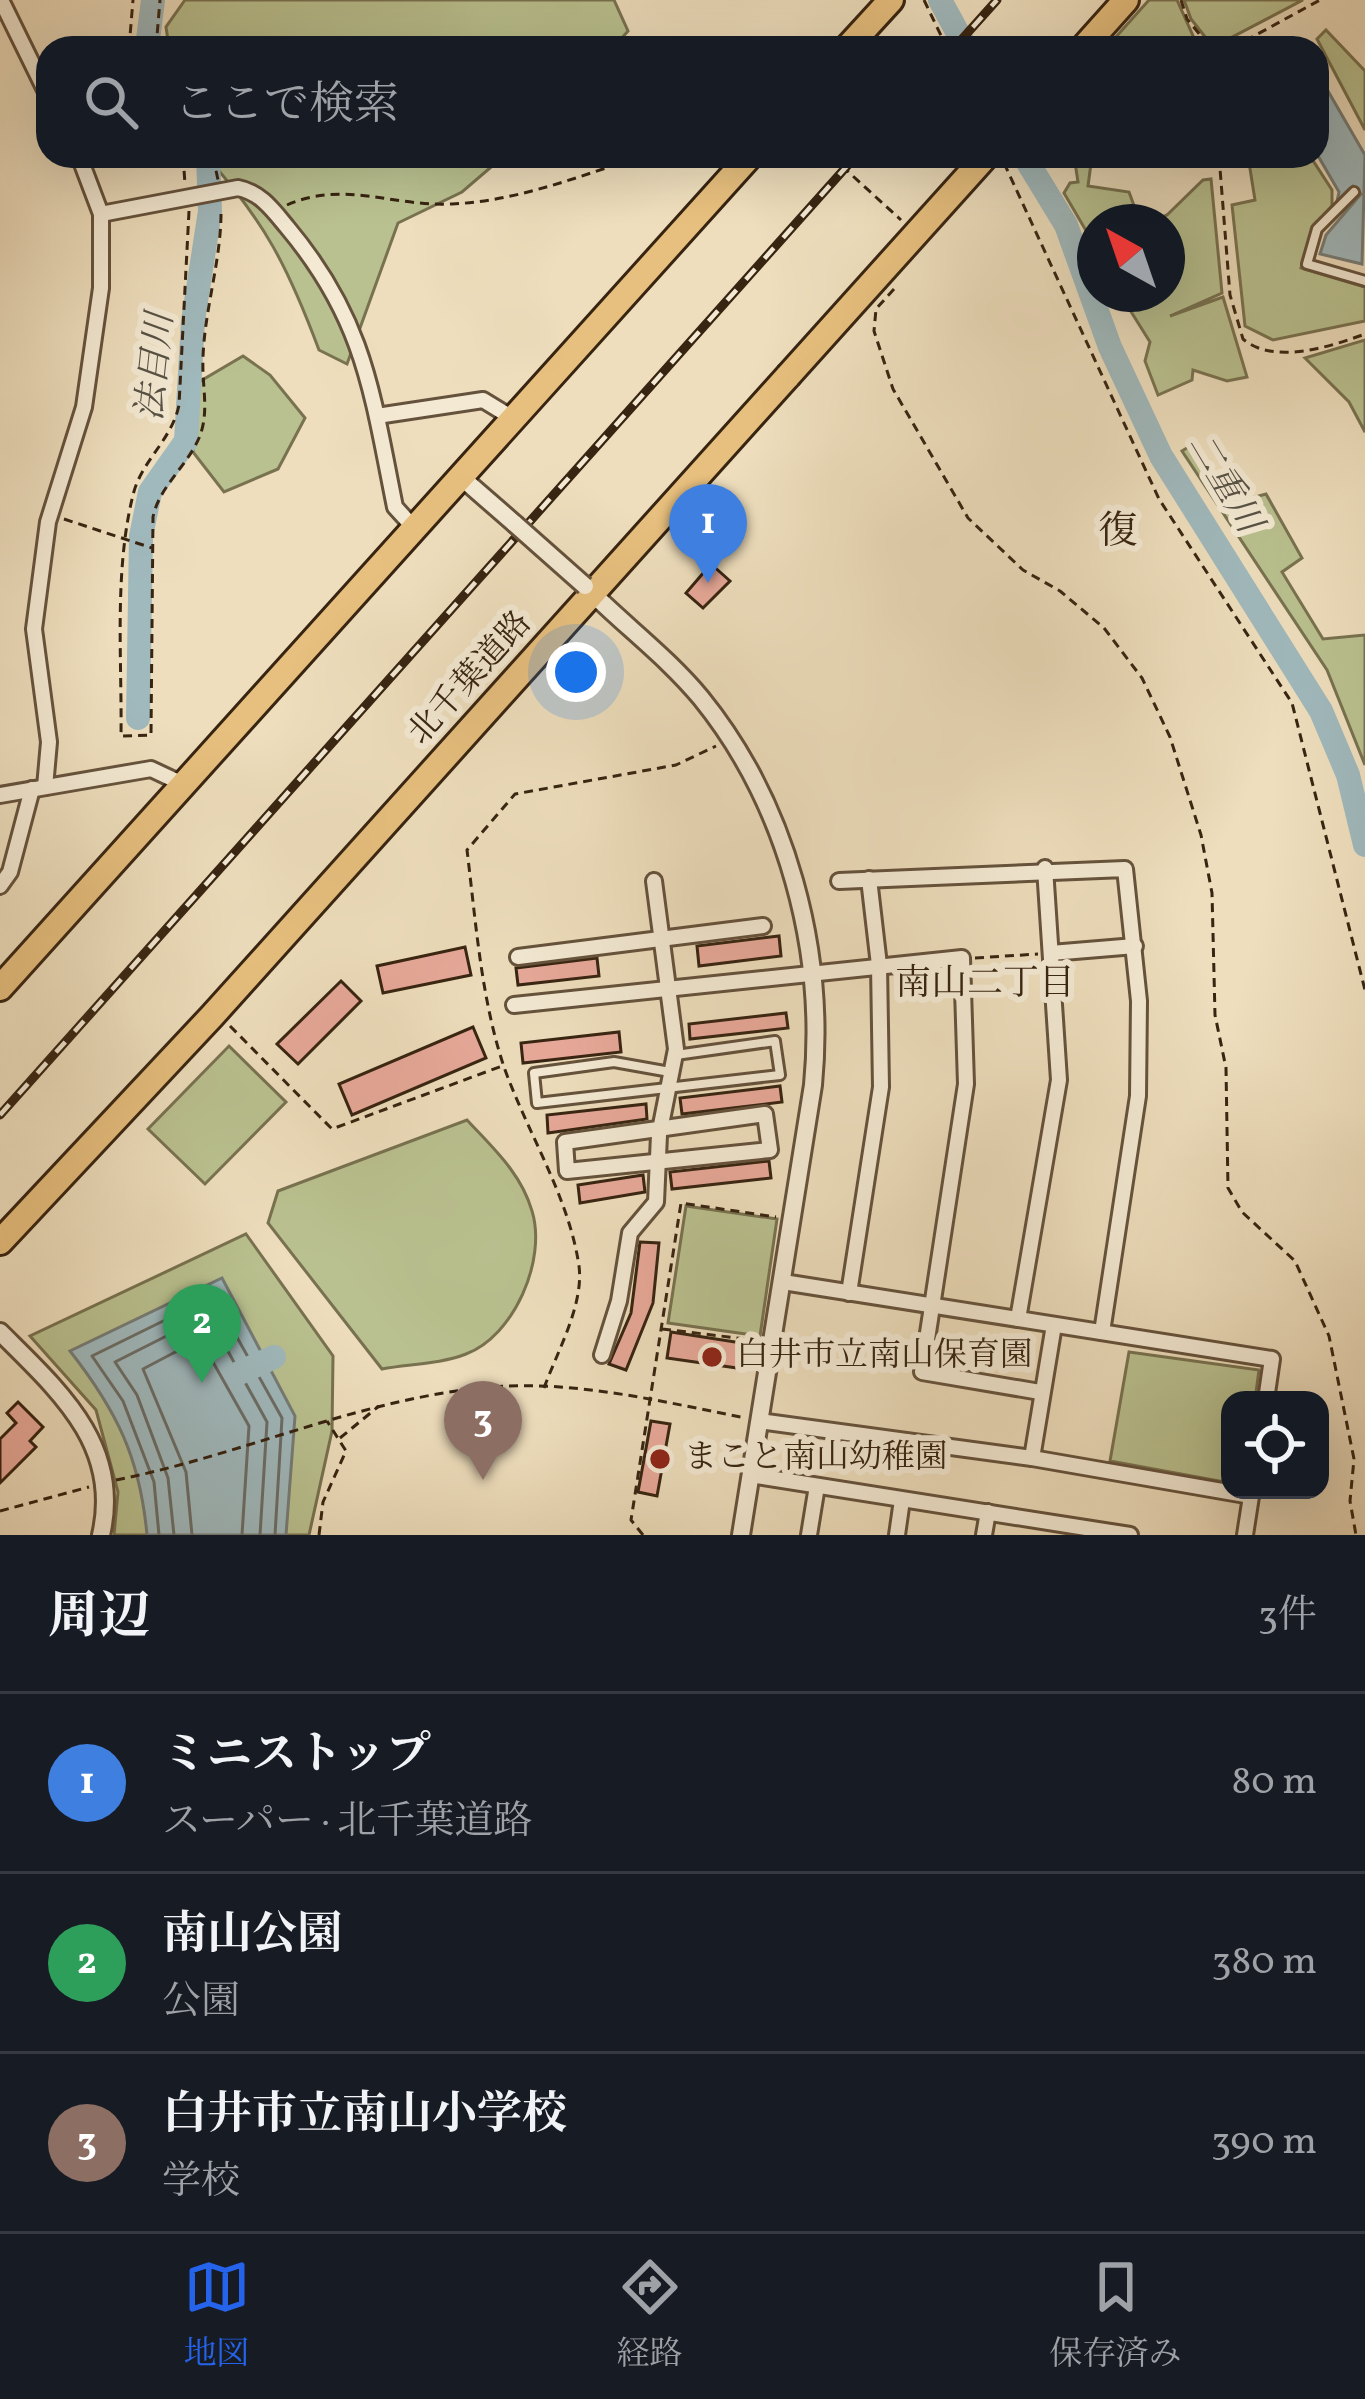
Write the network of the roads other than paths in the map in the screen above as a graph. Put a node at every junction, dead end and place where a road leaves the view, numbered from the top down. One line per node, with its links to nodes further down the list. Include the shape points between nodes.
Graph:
1 (2, 0): 6 (street)
2 (891, 0): 4 (highway)
3 (1126, 0): 5 (highway)
4 (859, 36)
5 (1094, 36)
6 (36, 71)
7 (84, 168): 11 (street)
8 (739, 168): 14 (highway)
9 (975, 168): 17 (highway, 北千葉道路, bridge)
10 (1354, 192): 12 (lane, via 1317,229 1307,264)
11 (101, 214): 13 (street, via 250,190 348,312); 19 (street, via 84,407 51,514 34,629 49,742)
12 (1365, 280)
13 (377, 416): 14 (street, via 483,400); 16 (street, via 395,507)
14 (514, 419): 15 (highway)
15 (466, 482): 16 (highway); 17 (street, bridge)
16 (415, 529): 18 (highway)
17 (589, 590): 32 (street, via 664,657 729,739 784,849); 41 (highway, 北千葉道路)
18 (185, 785): 19 (street, via 151,769); 34 (highway)
19 (39, 788): 20 (street); 25 (street)
20 (0, 795)
21 (1045, 868): 22 (street); 28 (street, via 1125,869); 29 (street)
22 (869, 879): 24 (street); 31 (street)
23 (654, 881): 27 (street)
24 (839, 881)
25 (0, 886)
26 (764, 926): 27 (street)
27 (662, 938): 30 (street); 33 (street)
28 (1135, 946): 29 (street); 48 (street, via 1138,1096)
29 (1051, 953): 45 (street, via 1060,1080)
30 (518, 956)
31 (879, 965): 32 (street); 43 (street, via 881,1087); 44 (street, via 962,958 966,1084)
32 (814, 970): 33 (street); 42 (street, via 818,1034)
33 (669, 986): 35 (street); 36 (street)
34 (0, 988)
35 (514, 1005)
36 (675, 1055): 37 (street); 38 (lane, via 775,1042 780,1075)
37 (670, 1072): 38 (street); 38 (lane, via 614,1063 534,1073 537,1103)
38 (666, 1089): 39 (street)
39 (660, 1127): 40 (street); 40 (street, via 565,1142 568,1171); 40 (street, via 764,1114 770,1150)
40 (656, 1160): 49 (street, via 656,1202 630,1233)
41 (0, 1242)
42 (782, 1282): 43 (street); 52 (street)
43 (849, 1293): 44 (street)
44 (933, 1306): 45 (street); 51 (street, via 922,1372)
45 (1018, 1318): 46 (street)
46 (1054, 1325): 48 (street); 51 (street)
47 (0, 1332): 61 (street, via 84,1423 106,1482)
48 (1102, 1332): 50 (street, via 1272,1359)
49 (602, 1355)
50 (1267, 1391)
51 (1040, 1392): 53 (street)
52 (759, 1421): 53 (street); 54 (street)
53 (1032, 1458): 56 (street)
54 (751, 1475): 55 (street); 62 (street)
55 (817, 1486): 58 (street); 63 (street)
56 (1221, 1488)
57 (1251, 1499): 67 (street)
58 (902, 1500): 59 (street); 64 (street)
59 (988, 1512): 60 (street); 65 (street)
60 (1071, 1531): 66 (street)
61 (101, 1535)
62 (741, 1535)
63 (809, 1535)
64 (897, 1535)
65 (984, 1535)
66 (1130, 1535)
67 (1245, 1535)

